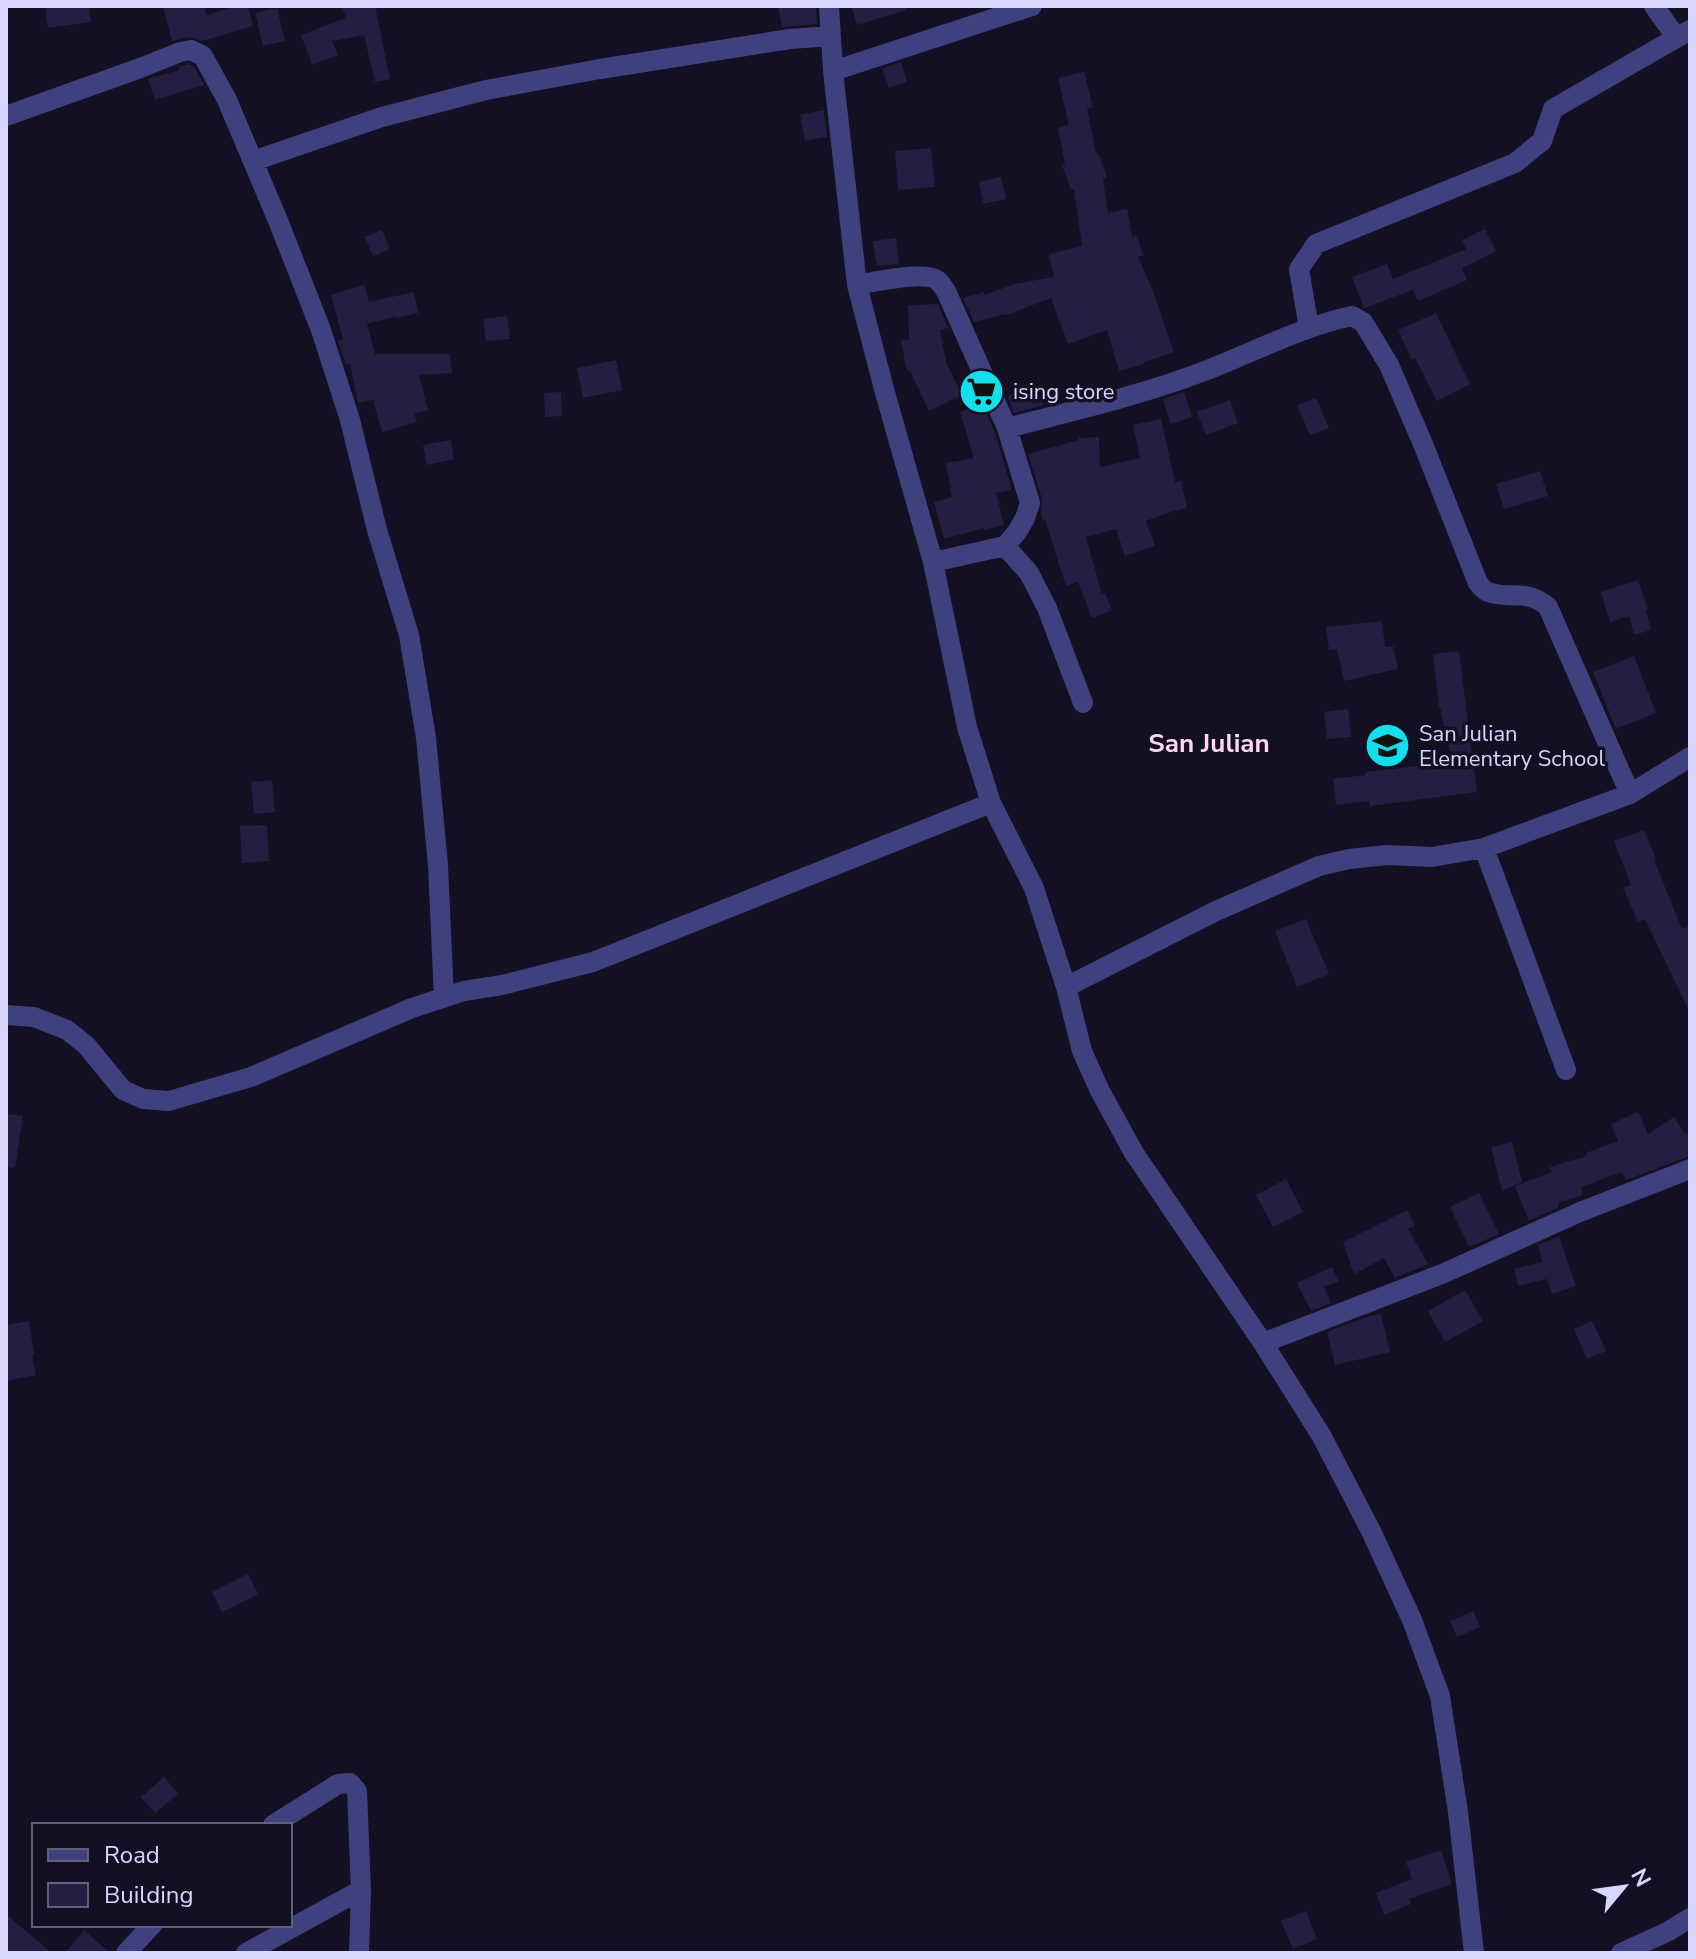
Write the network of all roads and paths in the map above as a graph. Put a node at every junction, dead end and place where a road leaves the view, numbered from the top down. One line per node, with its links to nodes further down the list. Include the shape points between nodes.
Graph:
1 (829, 6): 5 (street)
2 (1032, 6): 6 (street)
3 (1654, 6): 4 (street)
4 (1683, 34): 10 (street, via 1553,109 1542,141 1515,163 1316,244 1299,269)
5 (831, 36): 6 (street); 8 (street, via 486,90 382,117)
6 (833, 71): 9 (street)
7 (6, 116): 8 (street, via 191,50 203,56)
8 (253, 161): 20 (street, via 321,330 409,635 426,738)
9 (857, 285): 11 (street, via 927,276 936,280 946,291); 13 (street)
10 (1309, 328): 11 (street, via 1157,387); 16 (street, via 1352,316 1363,322 1389,365 1478,583 1487,592 1530,597 1548,607)
11 (1007, 428): 12 (street, via 1030,503)
12 (1005, 546): 13 (street); 14 (street, via 1029,573 1047,608)
13 (933, 562): 17 (street, via 967,727)
14 (1083, 703)
15 (1690, 757): 16 (street)
16 (1630, 794): 18 (street)
17 (991, 803): 19 (street, via 1034,888); 20 (street, via 593,962)
18 (1484, 848): 19 (street, via 1319,866); 22 (street)
19 (1066, 987): 24 (street, via 1082,1051 1134,1153)
20 (444, 998): 21 (street, via 251,1077 169,1101 143,1099 123,1090 67,1030 34,1017)
21 (6, 1015)
22 (1566, 1070)
23 (1690, 1169): 24 (street)
24 (1263, 1343): 32 (street, via 1321,1435 1371,1531 1440,1696)
25 (276, 1823): 26 (street, via 338,1784 350,1783 357,1791)
26 (361, 1890): 30 (street); 31 (street)
27 (1690, 1918): 33 (street)
28 (150, 1927): 29 (street)
29 (126, 1953)
30 (246, 1953)
31 (359, 1953)
32 (1474, 1953)
33 (1621, 1953)

